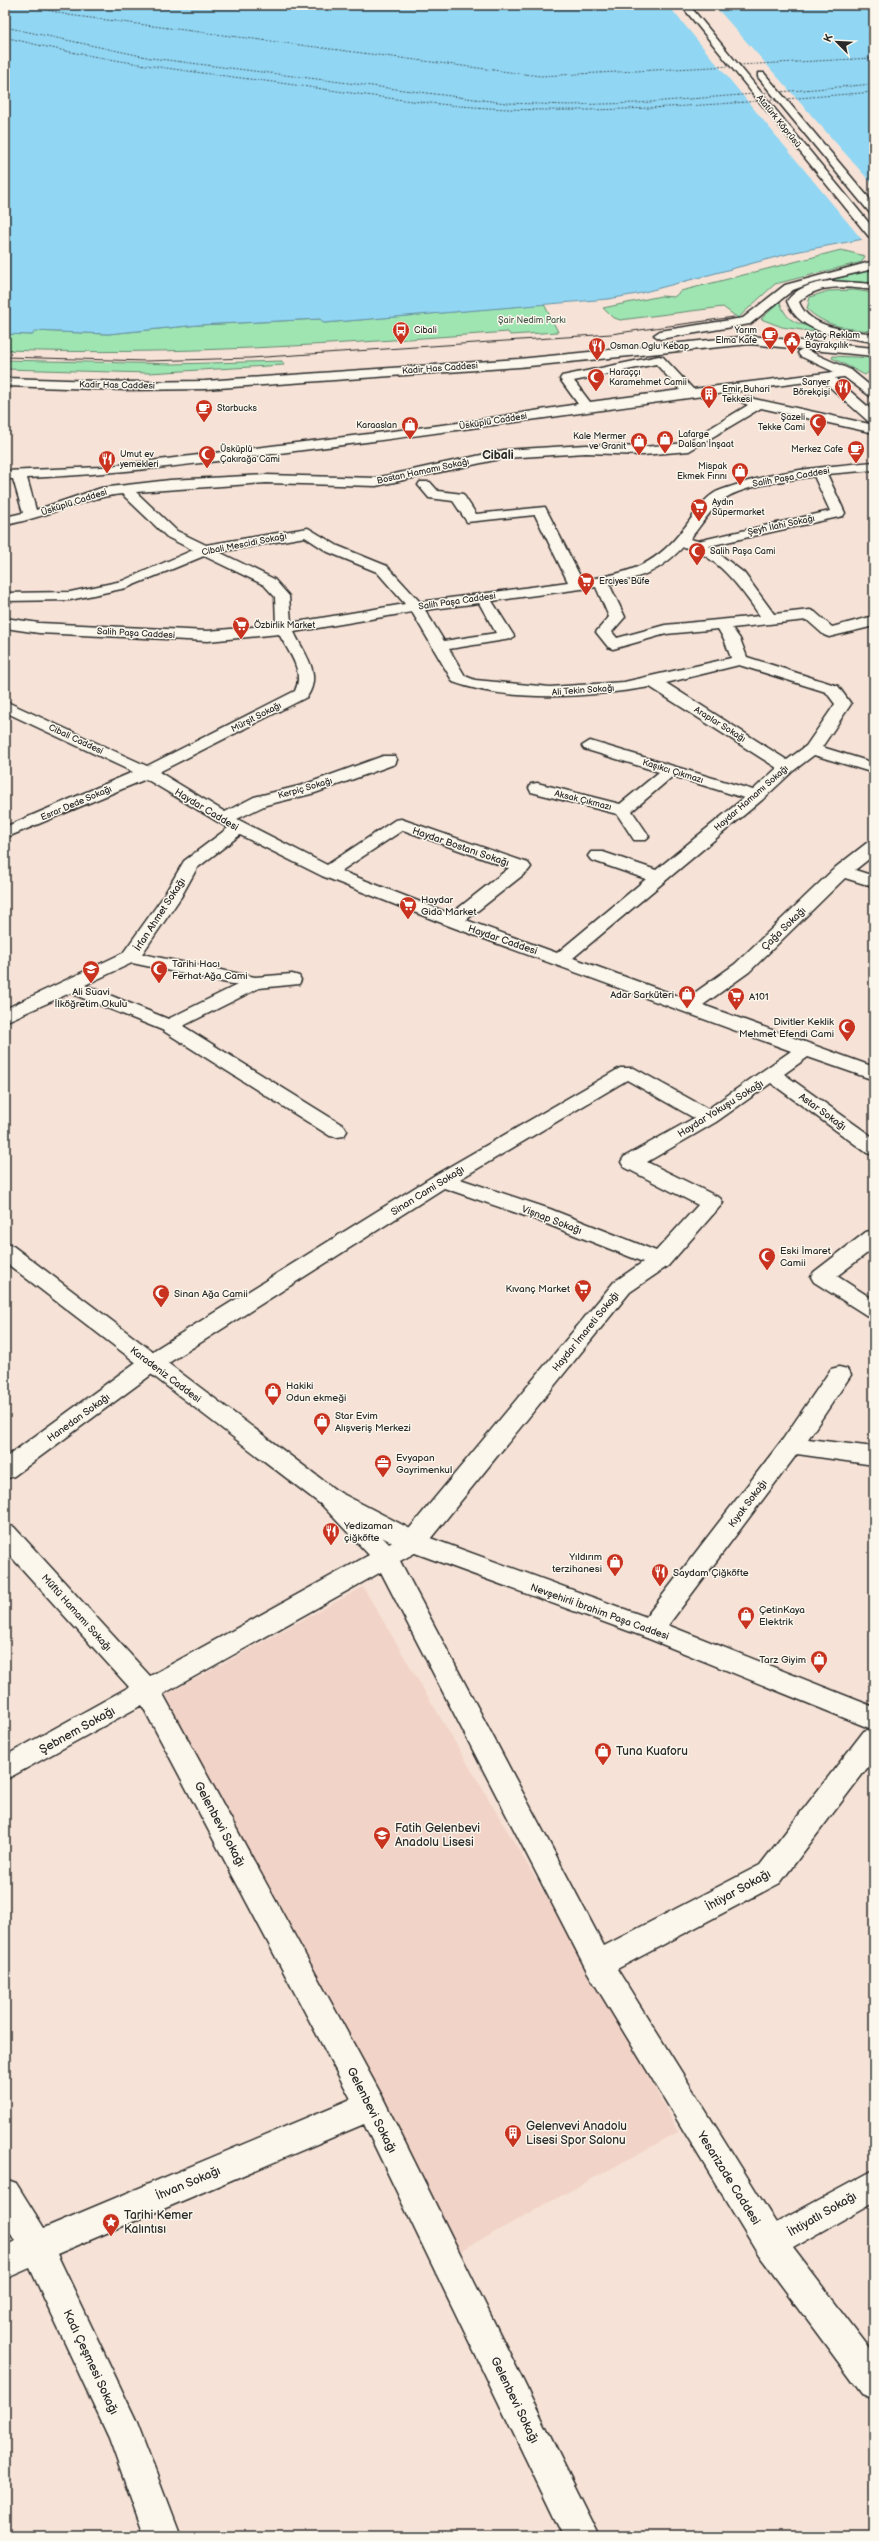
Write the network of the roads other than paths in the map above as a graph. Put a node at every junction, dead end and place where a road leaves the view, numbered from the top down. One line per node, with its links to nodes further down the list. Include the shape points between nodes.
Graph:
1 (685, 5): 4 (street, Atatürk Köprüsü)
2 (756, 69): 3 (street, Atatürk Köprüsü)
3 (874, 211)
4 (874, 236)
5 (874, 264): 9 (street, via 785,289 746,321)
6 (874, 287): 7 (street, via 847,284 817,287 798,295 793,301 793,307 806,320 839,332)
7 (874, 339): 9 (street, Kadir Has Caddesi, via 748,333)
8 (775, 342): 10 (street, Kadir Has Caddesi); 11 (street); 14 (street, Kadir Has Caddesi, via 735,341 519,363 197,385 128,386)
9 (598, 348): 12 (street, Kadir Has Caddesi, via 178,379)
10 (874, 352)
11 (848, 373): 13 (street, Üsküplü Caddesi); 17 (street)
12 (5, 374)
13 (826, 377): 15 (street, Üsküplü Caddesi); 20 (street)
14 (5, 382)
15 (705, 392): 16 (street, Üsküplü Caddesi); 18 (street)
16 (691, 394): 19 (street, Üsküplü Caddesi); 19 (street, via 659,360 566,379)
17 (874, 395)
18 (759, 404): 22 (street); 23 (street, Bostan Hamamı Sokağı, via 689,447 643,451 586,449)
19 (587, 407): 21 (street, Üsküplü Caddesi)
20 (874, 419)
21 (480, 423): 23 (street); 24 (street, Üsküplü Caddesi)
22 (874, 429)
23 (504, 454): 29 (street, Bostan Hamamı Sokağı, via 376,482 266,479)
24 (161, 464): 28 (street, Üsküplü Caddesi, via 102,471); 29 (street)
25 (874, 466): 26 (street, Salih Paşa Caddesi)
26 (819, 471): 34 (street, Salih Paşa Caddesi, via 758,482 721,495 698,518); 35 (street, Şeyh İlahi Sokağı, via 838,513)
27 (5, 475): 28 (street, Üsküplü Caddesi)
28 (19, 475): 32 (street)
29 (170, 484): 31 (street, Üsküplü Caddesi)
30 (425, 485): 38 (street, via 434,495 458,497 472,519 540,510)
31 (125, 489): 32 (street, Üsküplü Caddesi, via 101,492); 36 (street, via 172,534)
32 (31, 516): 33 (street, Üsküplü Caddesi)
33 (5, 520)
34 (680, 542): 35 (street, Şeyh İlahi Sokağı); 37 (street, Salih Paşa Caddesi, via 662,561 635,574)
35 (698, 545): 42 (street, via 739,576)
36 (204, 550): 39 (street, Cibali Mescidi Sokağı, via 126,584 70,596); 41 (street, Cibali Mescidi Sokağı, via 308,532 333,549 382,569); 46 (street, via 269,582 282,596)
37 (601, 582): 38 (street, Salih Paşa Caddesi); 45 (street, via 617,616 604,632 613,644 665,630)
38 (577, 585): 40 (street, Salih Paşa Caddesi)
39 (5, 597)
40 (484, 598): 41 (street, Salih Paşa Caddesi); 47 (street, via 506,636)
41 (416, 607): 46 (street, Salih Paşa Caddesi); 47 (street, Ali Tekin Sokağı)
42 (771, 620): 43 (street, via 810,615 829,632); 45 (street)
43 (874, 621)
44 (5, 623): 46 (street, Salih Paşa Caddesi, via 39,628 208,636)
45 (721, 623): 48 (street, via 732,639)
46 (284, 629): 57 (street, Mürşit Sokağı, via 308,675 307,685 301,694)
47 (439, 646): 49 (street, Ali Tekin Sokağı, via 459,679 473,684 550,692)
48 (740, 660): 49 (street, Ali Tekin Sokağı); 52 (street, Haydar Hamamı Sokağı, via 832,689 843,704)
49 (653, 682): 54 (street, Araplar Sokağı)
50 (5, 706): 57 (street, Cibali Caddesi)
51 (590, 746): 56 (street, Kaşıkcı Çıkmazı)
52 (812, 749): 54 (street, Haydar Hamamı Sokağı); 55 (street)
53 (389, 760): 61 (street, Kerpiç Sokağı, via 309,788 260,800)
54 (787, 767): 59 (street, Haydar Hamamı Sokağı)
55 (874, 768)
56 (671, 770): 59 (street, Kaşıkcı Çıkmazı); 60 (street)
57 (147, 772): 61 (street, Haydar Caddesi); 62 (street, Esrar Dede Sokağı)
58 (536, 788): 60 (street, Aksak Çıkmazı)
59 (756, 796): 68 (street, Haydar Hamamı Sokağı)
60 (623, 810): 63 (street, Aksak Çıkmazı)
61 (231, 824): 67 (street, Haydar Caddesi); 71 (street, İrfan Ahmet Sokağı, via 190,865 172,897)
62 (5, 833)
63 (640, 836)
64 (874, 846): 66 (street, Çağa Sokağı)
65 (596, 856): 68 (street)
66 (842, 871): 69 (street); 76 (street, Çağa Sokağı, via 742,968)
67 (328, 872): 70 (street, Haydar Caddesi); 70 (street, Haydar Bostanı Sokağı, via 401,824 522,867)
68 (659, 877): 72 (street, Haydar Hamamı Sokağı)
69 (874, 882)
70 (453, 921): 72 (street, Haydar Caddesi)
71 (130, 957): 74 (street); 75 (street, İrfan Ahmet Sokağı)
72 (562, 959): 76 (street, Haydar Caddesi)
73 (292, 980): 74 (street)
74 (255, 983): 78 (street)
75 (68, 985): 77 (street, İrfan Ahmet Sokağı); 78 (street)
76 (689, 1006): 79 (street, Haydar Caddesi)
77 (5, 1016)
78 (169, 1026): 83 (street)
79 (806, 1049): 80 (street, Haydar Caddesi); 81 (street, Haydar Yokuşu Sokağı)
80 (874, 1074)
81 (772, 1075): 82 (street, Haydar Yokuşu Sokağı); 84 (street, Astar Sokağı)
82 (709, 1118): 85 (street, Haydar Yokuşu Sokağı); 86 (street, Sinan Cami Sokağı, via 627,1072)
83 (337, 1130)
84 (874, 1148)
85 (631, 1162): 89 (street, Haydar İmareti Sokağı, via 712,1204)
86 (442, 1180): 89 (street, Vişnap Sokağı, via 542,1214); 91 (street, Sinan Cami Sokağı)
87 (874, 1237): 90 (street, via 822,1277)
88 (5, 1251): 91 (street, Karadeniz Caddesi)
89 (660, 1261): 98 (street, Haydar İmareti Sokağı, via 622,1287)
90 (874, 1310)
91 (151, 1363): 95 (street, Hanedan Sokağı); 96 (street, Karadeniz Caddesi)
92 (839, 1374): 93 (street, Kıyak Sokağı)
93 (791, 1445): 94 (street); 100 (street, Kıyak Sokağı)
94 (874, 1456)
95 (5, 1470)
96 (328, 1497): 98 (street, Nevşehirli İbrahim Paşa Caddesi); 99 (street, Yesarizade Caddesi)
97 (5, 1534): 101 (street, Müftü Hamamı Sokağı)
98 (413, 1542): 99 (street, Şebnem Sokağı); 100 (street, Nevşehirli İbrahim Paşa Caddesi)
99 (386, 1557): 101 (street, Şebnem Sokağı); 105 (street, Yesarizade Caddesi)
100 (651, 1629): 102 (street, Nevşehirli İbrahim Paşa Caddesi)
101 (148, 1691): 104 (street, Şebnem Sokağı); 106 (street, Gelenbevi Sokağı)
102 (874, 1719)
103 (874, 1739): 105 (street, İhtiyar Sokağı, via 770,1874)
104 (5, 1769)
105 (598, 1964): 109 (street, Yesarizade Caddesi)
106 (371, 2106): 110 (street, İhvan Sokağı); 114 (street, Gelenbevi Sokağı)
107 (874, 2185): 109 (street, İhtiyatlı Sokağı)
108 (5, 2194): 110 (street, Kadı Çeşmesi Sokağı)
109 (770, 2244): 112 (street, Yesarizade Caddesi)
110 (37, 2247): 111 (street, İhvan Sokağı); 113 (street, Kadı Çeşmesi Sokağı, via 124,2432)
111 (5, 2262)
112 (874, 2382)
113 (162, 2536)
114 (582, 2536)

